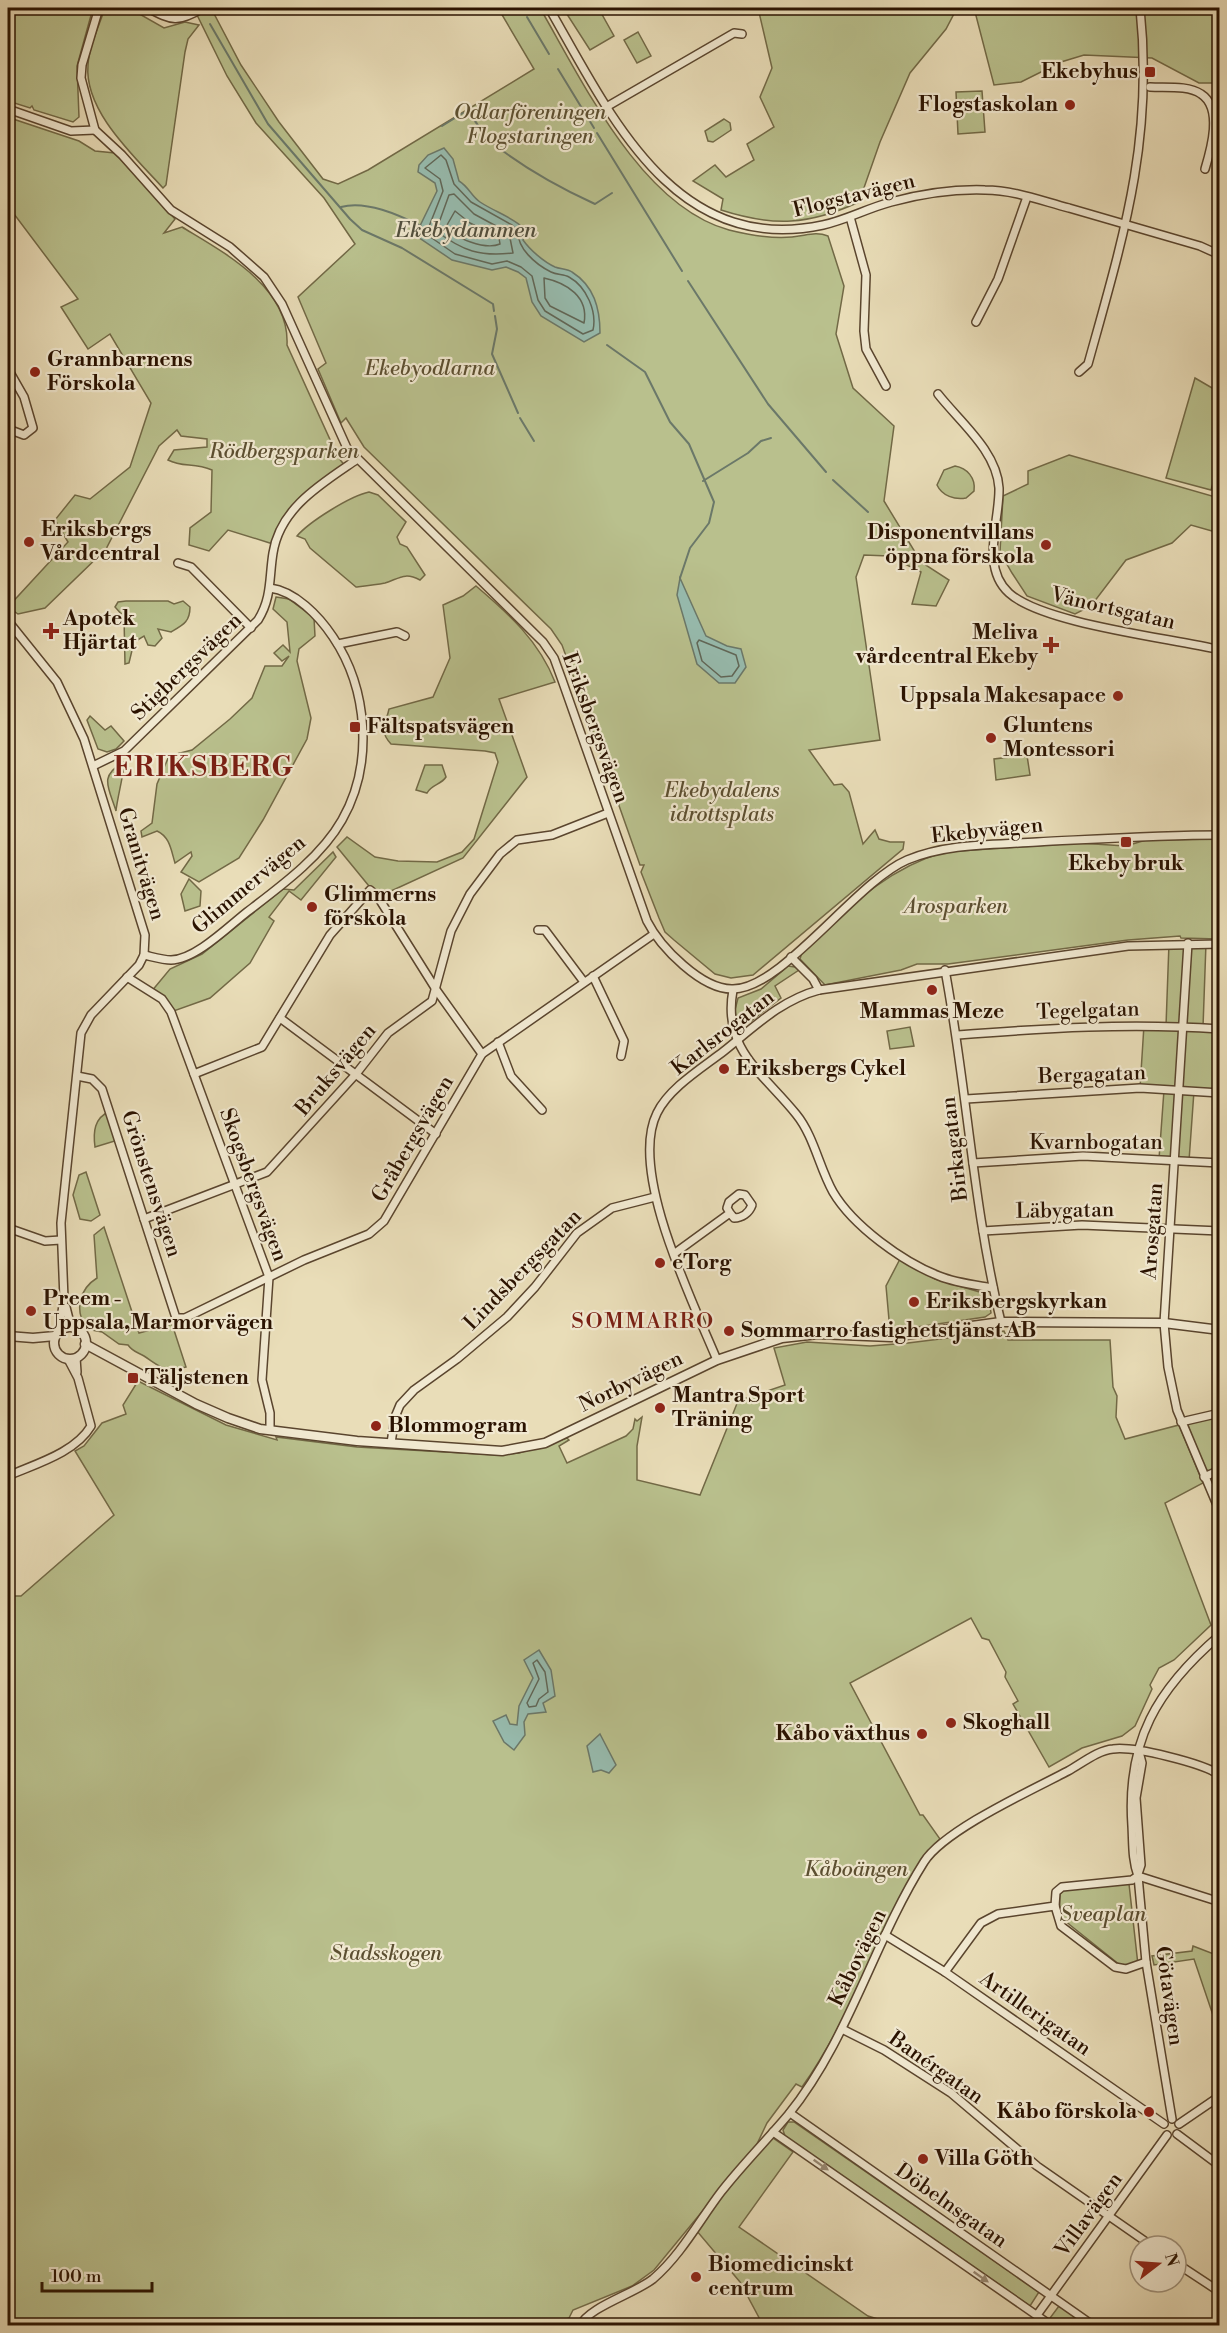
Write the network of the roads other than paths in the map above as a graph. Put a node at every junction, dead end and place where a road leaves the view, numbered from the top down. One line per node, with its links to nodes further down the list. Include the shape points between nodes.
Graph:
1 (99, 8): 10 (street, via 81,78)
2 (148, 8): 3 (street, via 170,20)
3 (203, 8)
4 (549, 8): 8 (street, Flogstavägen)
5 (1140, 8): 14 (street, via 1145,92 1138,168)
6 (742, 34): 8 (street, via 734,33)
7 (1150, 87): 11 (street, via 1200,92 1208,99 1213,131)
8 (608, 105): 13 (street, Flogstavägen, via 657,175 677,193 716,217 780,230 824,225)
9 (8, 110): 10 (street, via 71,131)
10 (95, 130): 22 (street, Eriksbergsvägen, via 171,210 230,247 264,277 282,304 338,432)
11 (1205, 169)
12 (1027, 197): 13 (street, Flogstavägen, via 988,190 932,194 891,202); 14 (street, Flogstavägen); 16 (street, via 998,279)
13 (850, 217): 19 (street, via 866,275 866,349)
14 (1126, 224): 15 (street, Flogstavägen); 18 (street, via 1088,364)
15 (1220, 255)
16 (976, 322)
17 (8, 369): 21 (street, via 24,397 33,428 24,435)
18 (1079, 372)
19 (886, 386)
20 (938, 394): 29 (street, Vänortsgatan, via 987,454 998,475 993,552 1007,592 1036,608 1089,624)
21 (8, 429)
22 (356, 460): 24 (street, Stigbergsvägen, via 294,507 275,544); 31 (street, Eriksbergsvägen, via 543,642 554,658)
23 (177, 562): 26 (street, via 191,567)
24 (270, 588): 26 (street, Stigbergsvägen, via 263,611); 28 (street, Glimmervägen, via 284,590 308,609)
25 (8, 621): 30 (street, Granitvägen, via 67,699)
26 (251, 628): 30 (street, Stigbergsvägen, via 124,751)
27 (405, 636): 28 (street, via 397,632)
28 (338, 644): 37 (street, Glimmervägen, via 354,682 364,730 359,773 343,819 282,884 204,946 172,961)
29 (1220, 650)
30 (93, 766): 37 (street, Granitvägen, via 145,927)
31 (608, 813): 34 (street, Eriksbergsvägen); 45 (street, via 552,835 517,840 500,854 470,894 451,931)
32 (1220, 835): 38 (street, Ekebyvägen, via 937,850 901,863 880,877)
33 (538, 930): 42 (street, via 545,930)
34 (654, 934): 40 (street, Gråbergsvägen); 43 (street, Eriksbergsvägen, via 696,974)
35 (1188, 943): 36 (street, Karlsrogatan); 39 (street, Karlsrogatan, via 1128,946); 47 (street, Arosgatan)
36 (1220, 944)
37 (144, 955): 41 (street)
38 (791, 957): 43 (street, Ekebyvägen, via 756,984); 44 (street)
39 (945, 970): 44 (street, Karlsrogatan); 49 (street, Birkagatan)
40 (593, 976): 42 (street, Gråbergsvägen); 53 (street, via 624,1041)
41 (127, 977): 54 (street, Skogsbergsvägen, via 162,999 171,1012); 56 (street, via 91,1015 81,1033)
42 (584, 982): 51 (street, Gråbergsvägen)
43 (733, 990): 50 (street, via 730,1017)
44 (819, 990): 50 (street, Karlsrogatan, via 777,1008)
45 (437, 991): 46 (street, via 370,890 330,935); 52 (street); 55 (street, Bruksvägen, via 432,1001 388,1033)
46 (280, 1018): 54 (street, via 262,1047); 55 (street)
47 (1183, 1027): 48 (street, Tegelgatan); 49 (street, Tegelgatan, via 1077,1025); 57 (street, Arosgatan)
48 (1220, 1029)
49 (958, 1035): 59 (street, Birkagatan)
50 (738, 1040): 66 (street, Karlsrogatan, via 671,1095 657,1113 648,1149); 76 (street, via 760,1077 796,1114 834,1192 852,1216 875,1238 939,1276)
51 (498, 1042): 52 (street, Gråbergsvägen); 60 (street, via 511,1076)
52 (482, 1054): 61 (street, Gråbergsvägen)
53 (621, 1056)
54 (194, 1074): 65 (street, Skogsbergsvägen)
55 (356, 1074): 61 (street); 65 (street, Bruksvägen, via 267,1172)
56 (77, 1076): 68 (street, Grönstensvägen, via 92,1079 102,1089); 73 (street)
57 (1178, 1090): 58 (street, Bergagatan); 59 (street, Bergagatan, via 1090,1090); 62 (street, Arosgatan)
58 (1220, 1094)
59 (966, 1099): 63 (street, Birkagatan)
60 (542, 1110)
61 (436, 1134): 75 (street, Gråbergsvägen, via 384,1221 369,1234)
62 (1174, 1160): 63 (street, Kvarnbogatan, via 1083,1156); 64 (street, Kvarnbogatan); 69 (street, Arosgatan)
63 (972, 1163): 71 (street, Birkagatan)
64 (1220, 1163)
65 (236, 1185): 68 (street, Bruksvägen); 75 (street, Skogsbergsvägen)
66 (655, 1197): 74 (street, Karlsrogatan); 92 (street, Lindsbergsgatan, via 612,1209 577,1233 507,1317 400,1405)
67 (730, 1213): 74 (street)
68 (144, 1219): 78 (street, Grönstensvägen)
69 (1170, 1227): 71 (street, Läbygatan, via 1031,1226); 72 (street, Läbygatan); 80 (street, Arosgatan)
70 (8, 1228): 73 (street, via 45,1241)
71 (983, 1231): 76 (street, Birkagatan)
72 (1220, 1231)
73 (61, 1240): 77 (street)
74 (675, 1253): 88 (street, Karlsrogatan)
75 (269, 1277): 78 (street, Gråbergsvägen, via 184,1318); 91 (street, Skogsbergsvägen, via 262,1380)
76 (993, 1288): 79 (street, Birkagatan)
77 (64, 1299): 81 (street); 83 (street)
78 (176, 1318)
79 (1001, 1322): 80 (street, Norbyvägen); 88 (street, Norbyvägen, via 891,1337 800,1335)
80 (1164, 1323): 82 (street, Norbyvägen); 90 (street, Arosgatan, via 1170,1377)
81 (71, 1327): 83 (street); 87 (street, via 81,1332)
82 (1220, 1330)
83 (57, 1333): 85 (street); 86 (street)
84 (8, 1336): 85 (street)
85 (33, 1338): 86 (street)
86 (54, 1346): 87 (street, via 60,1356)
87 (78, 1353): 91 (street, Norbyvägen, via 107,1357 228,1418); 94 (street, via 78,1378 91,1426 65,1449)
88 (717, 1360): 92 (street, Norbyvägen, via 545,1443 523,1449)
89 (1220, 1413): 90 (street)
90 (1181, 1422): 95 (street, Arosgatan)
91 (270, 1431): 92 (street, Norbyvägen)
92 (391, 1443)
93 (1220, 1470): 95 (street)
94 (8, 1476)
95 (1204, 1477): 96 (street, Arosgatan)
96 (1220, 1512)
97 (1220, 1635): 98 (street, via 1163,1693 1148,1720)
98 (1139, 1752): 100 (street, Kåbovägen, via 1202,1765); 101 (street, Götavägen, via 1142,1763 1136,1798); 104 (street, Kåbovägen, via 1118,1748 1103,1752 1012,1800 943,1843 924,1862)
99 (1220, 1762): 100 (street)
100 (1216, 1773)
101 (1138, 1876): 102 (street); 103 (street, via 1132,1880 1062,1887 1056,1892); 105 (street, Götavägen)
102 (1220, 1902)
103 (1055, 1906): 105 (street, via 1061,1926 1115,1967 1126,1969); 106 (street, via 998,1914 981,1923)
104 (885, 1935): 106 (street, Artillerigatan); 107 (street, Kåbovägen)
105 (1146, 1962): 110 (street, Götavägen)
106 (945, 1972): 111 (street, Artillerigatan)
107 (842, 2029): 109 (street, Kåbovägen); 116 (street, Banérgatan, via 884,2050 951,2093 1037,2166)
108 (1220, 2096): 110 (street, via 1186,2122)
109 (790, 2113): 112 (street, Kåbovägen); 120 (street, Döbelnsgatan)
110 (1176, 2121): 111 (street); 113 (street)
111 (1164, 2124): 114 (street)
112 (773, 2132): 121 (street, Döbelnsgatan, one-way to 121); 122 (street, Kåbovägen, via 726,2186 666,2266 633,2293 586,2315)
113 (1177, 2134): 114 (street); 115 (street)
114 (1167, 2135): 116 (street, Villavägen)
115 (1220, 2166)
116 (1109, 2215): 117 (street, Banérgatan); 120 (street, Villavägen)
117 (1135, 2234)
118 (1188, 2271): 119 (street)
119 (1220, 2292)
120 (1051, 2296): 121 (street, Villavägen); 124 (street, Döbelnsgatan)
121 (1037, 2315): 123 (street, Döbelnsgatan)
122 (580, 2325)
123 (1052, 2325)
124 (1094, 2325)

